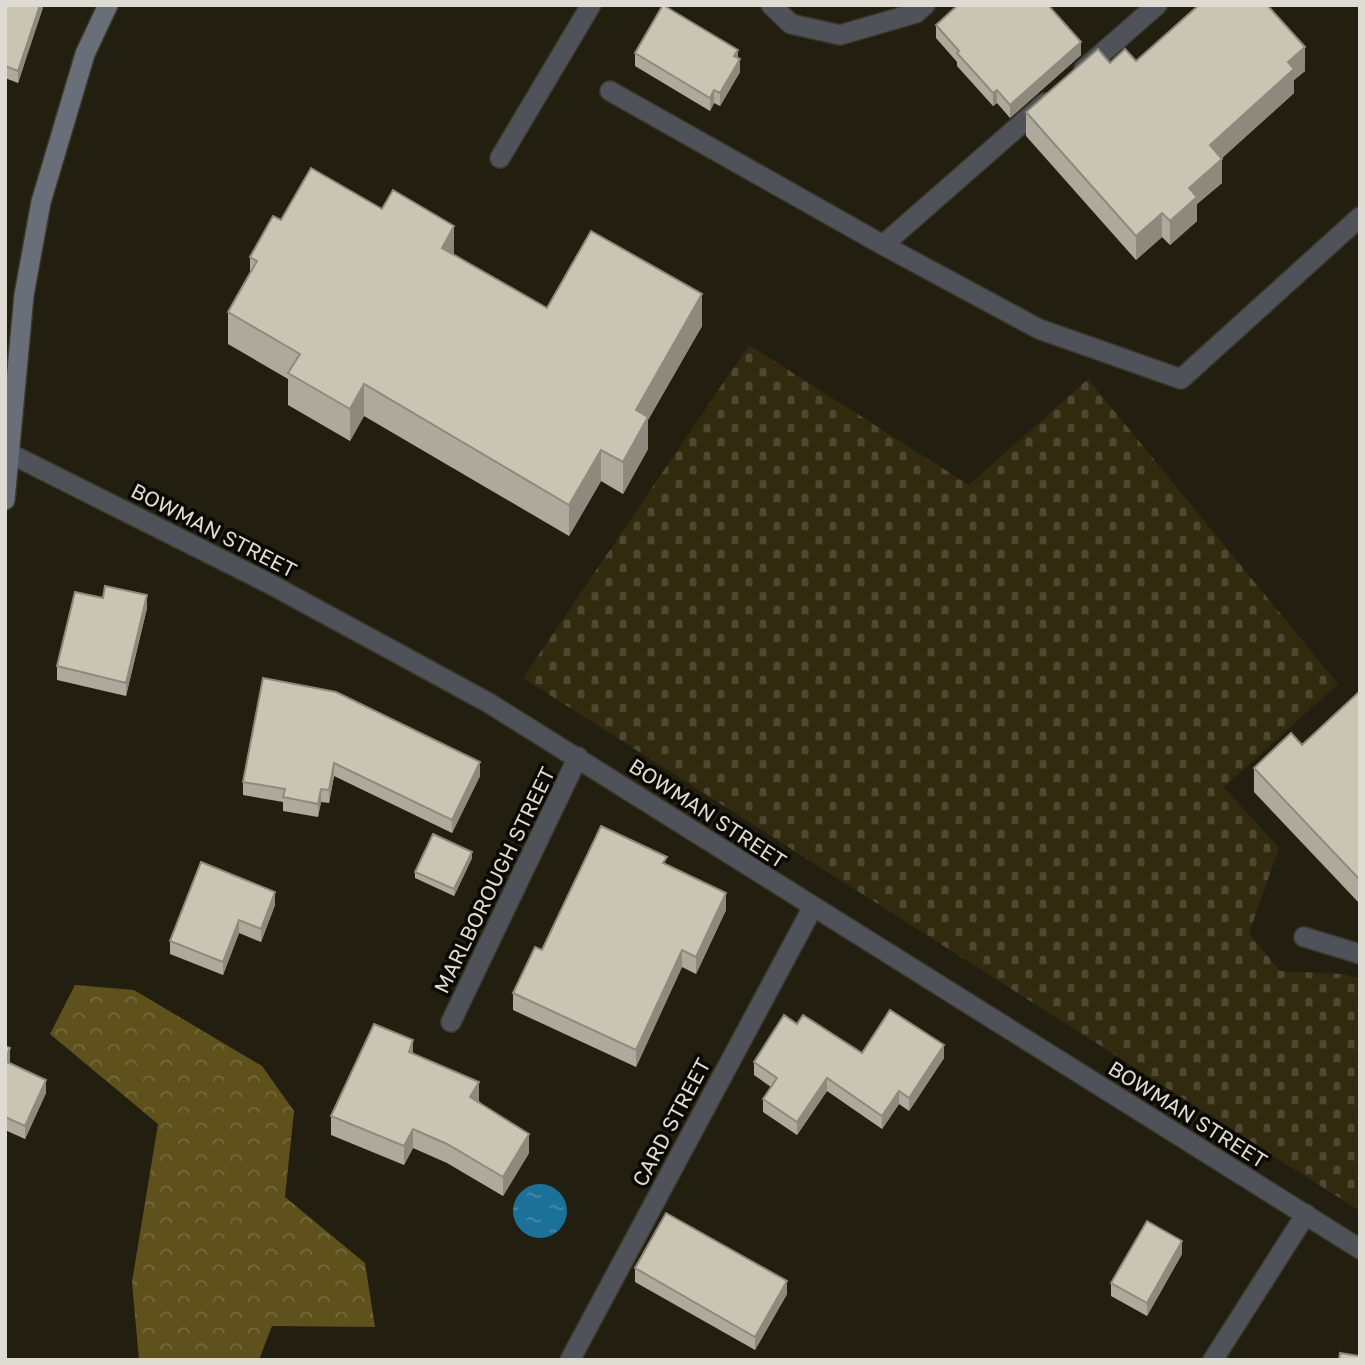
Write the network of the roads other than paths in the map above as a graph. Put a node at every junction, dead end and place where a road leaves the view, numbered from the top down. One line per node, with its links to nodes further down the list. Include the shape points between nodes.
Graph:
1 (108, 5): 10 (main road, via 85,54 41,202 24,295)
2 (591, 5): 7 (street)
3 (771, 5): 4 (street, via 791,24 840,35 916,13)
4 (925, 5)
5 (1157, 5): 9 (street)
6 (610, 91): 9 (street)
7 (499, 158)
8 (1360, 217): 9 (street, via 1181,379 1039,329)
9 (883, 245)
10 (9, 453): 11 (main road); 12 (street, BOWMAN STREET, via 289,594)
11 (5, 500)
12 (578, 757): 13 (street, BOWMAN STREET); 16 (street, MARLBOROUGH STREET)
13 (813, 907): 17 (street, BOWMAN STREET); 19 (street, CARD STREET)
14 (1304, 937): 15 (street)
15 (1360, 954)
16 (451, 1022)
17 (1306, 1214): 18 (street, BOWMAN STREET); 20 (street)
18 (1360, 1249)
19 (570, 1360)
20 (1213, 1360)

